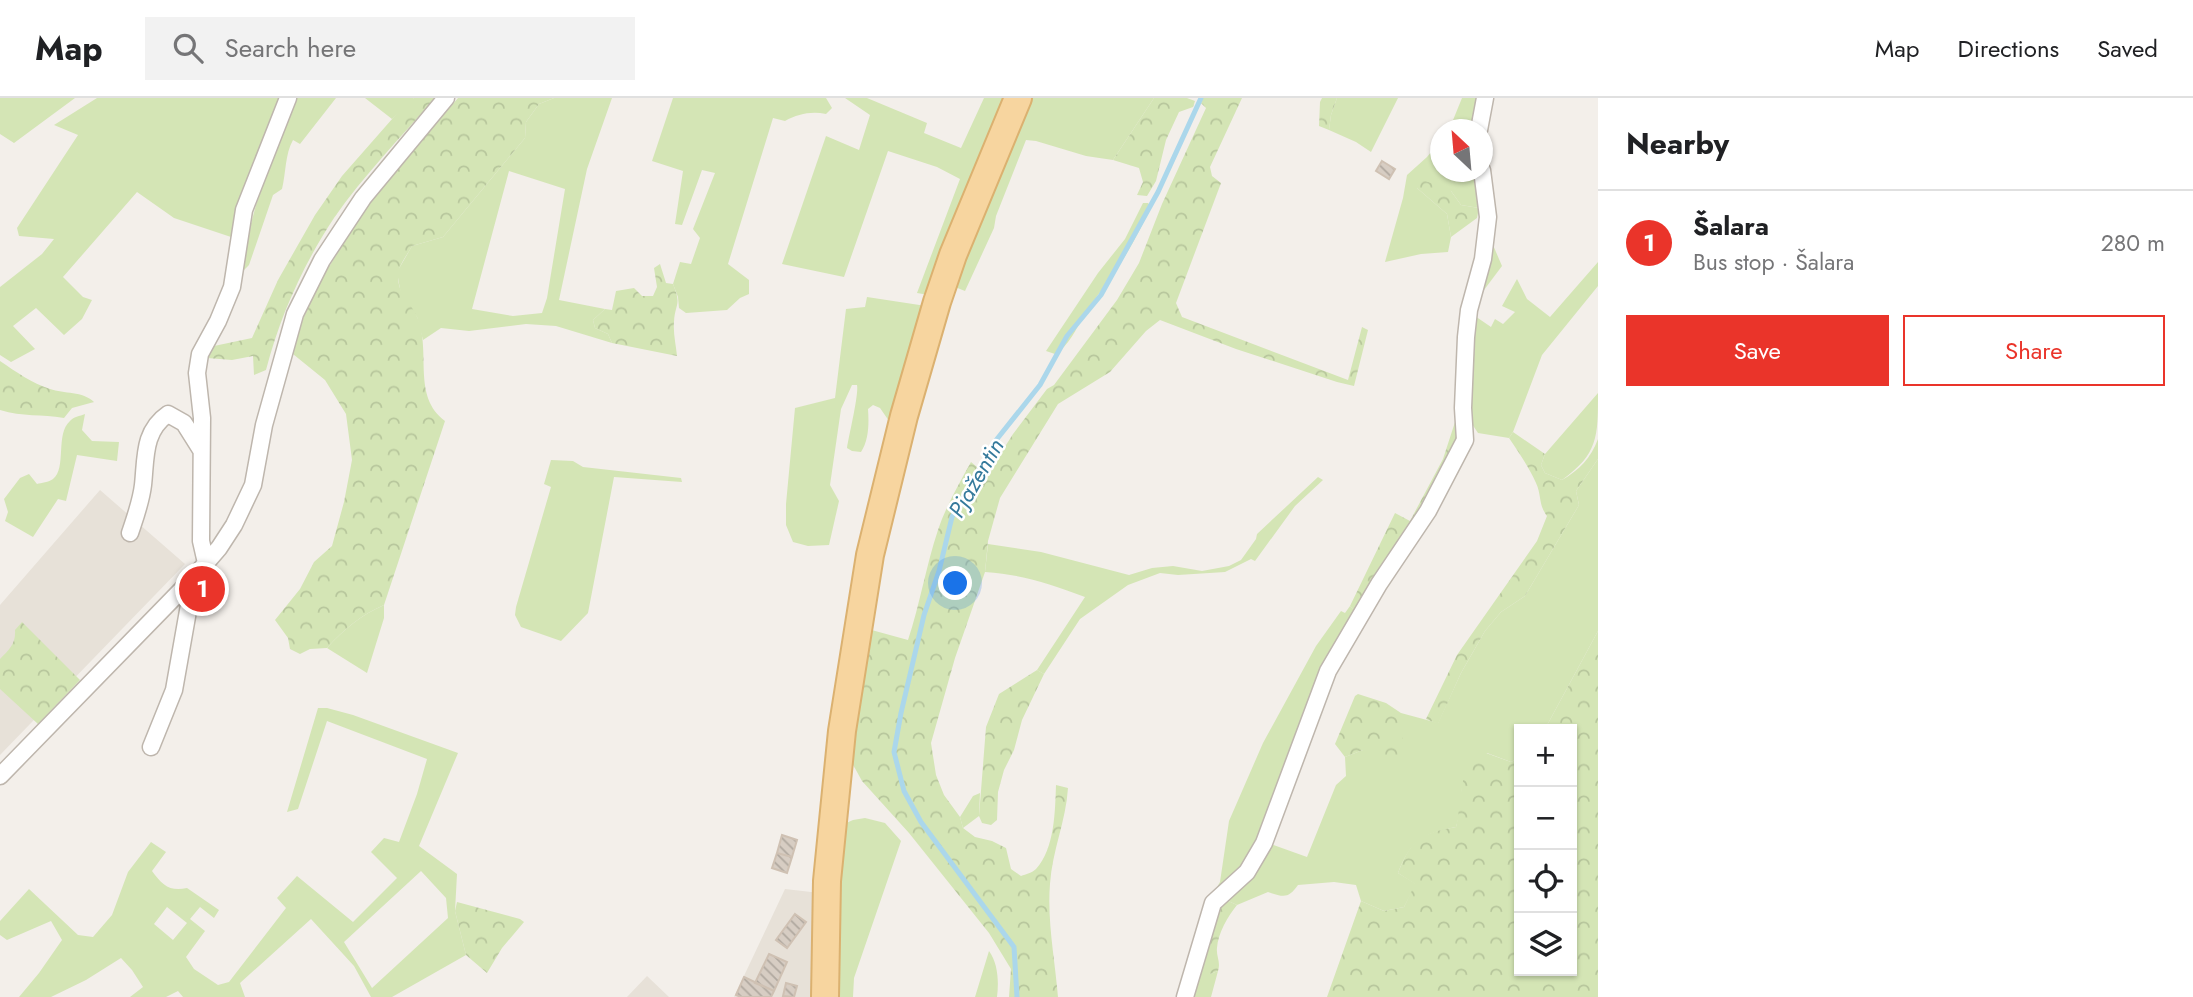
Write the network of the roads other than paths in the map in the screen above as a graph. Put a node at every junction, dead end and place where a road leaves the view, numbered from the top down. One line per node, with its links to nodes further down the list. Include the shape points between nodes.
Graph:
1 (288, 98): 7 (street, via 244,210 232,287 200,354)
2 (446, 98): 9 (street, via 363,198 322,260 295,314 264,425 253,485 234,524)
3 (1018, 98): 13 (main road, via 937,302 870,555 842,731 827,881)
4 (1485, 98): 5 (street)
5 (1481, 119)
6 (1484, 182): 14 (street, via 1488,217 1468,324 1465,440 1428,511 1328,671 1264,843 1247,872 1213,903)
7 (201, 450): 8 (street, via 184,423 168,414 157,422 145,446 143,486); 9 (street, via 201,541)
8 (130, 533)
9 (206, 563): 10 (street)
10 (194, 577): 11 (street, via 174,690); 12 (street)
11 (151, 747)
12 (0, 776)
13 (825, 997)
14 (1185, 997)

